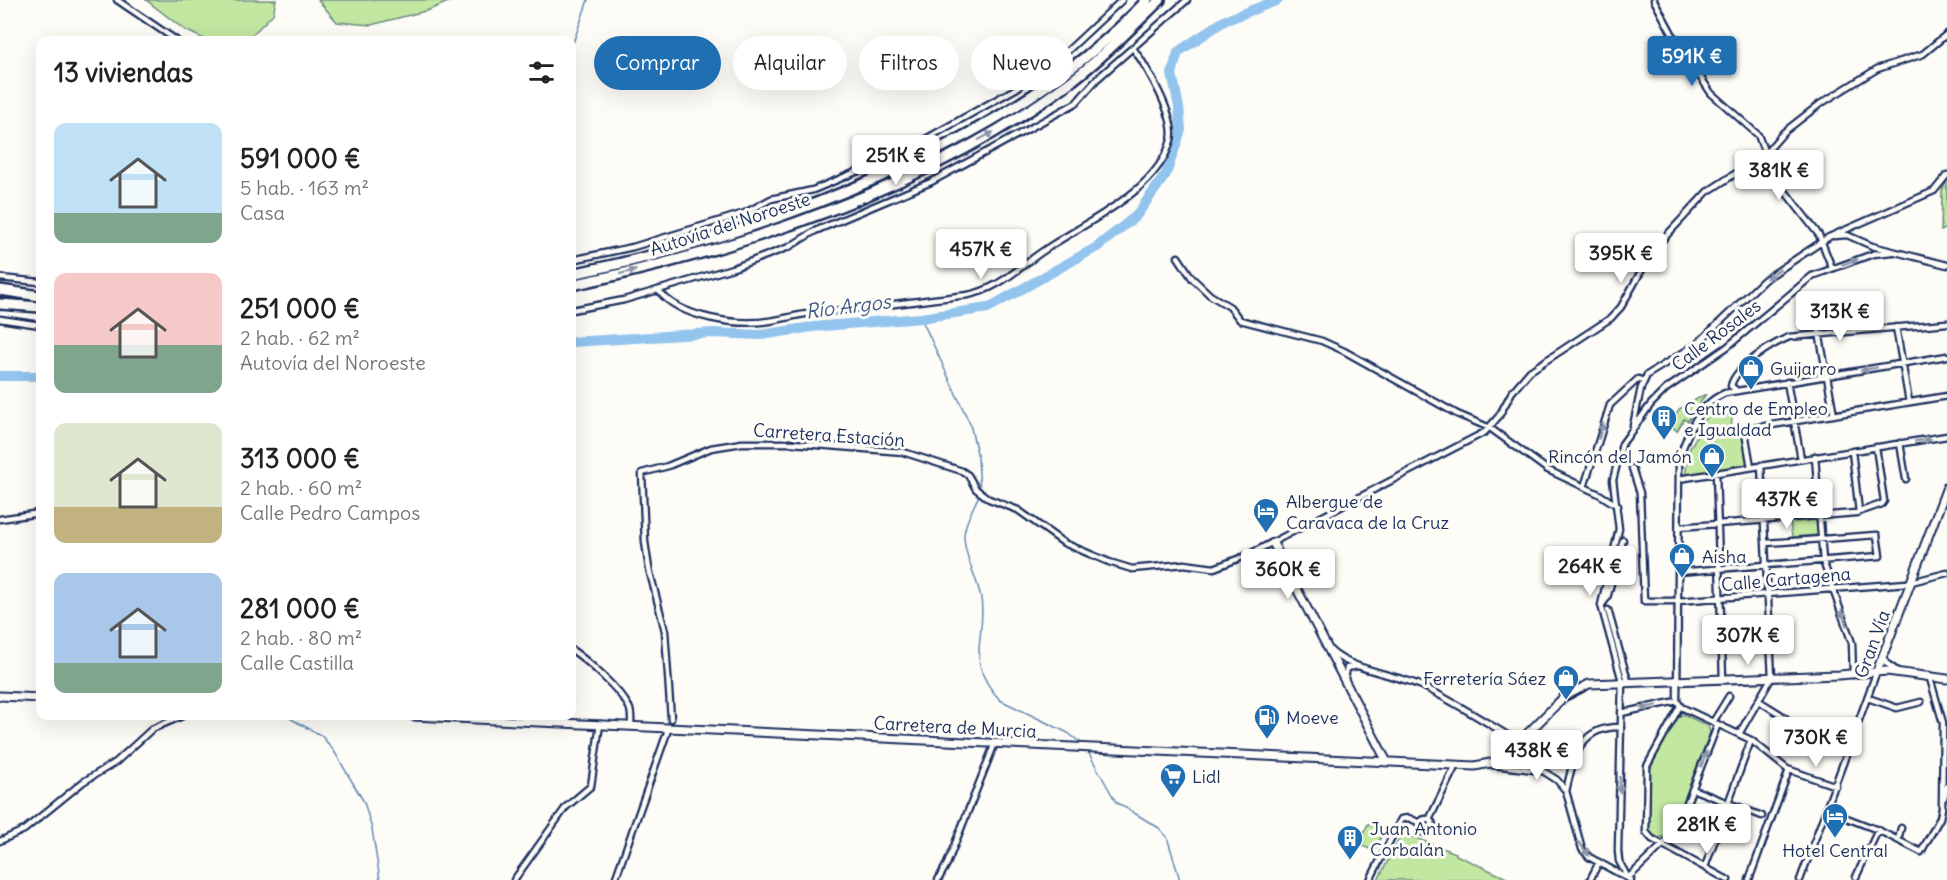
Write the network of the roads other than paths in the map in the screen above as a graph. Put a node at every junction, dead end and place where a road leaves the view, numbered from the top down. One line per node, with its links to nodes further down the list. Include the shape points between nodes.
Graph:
1 (117, 0): 8 (street)
2 (1122, 0): 21 (street, via 1059,59 1017,88 899,154 813,190 771,199 746,213 633,247)
3 (1147, 0): 24 (highway, Autovía del Noroeste, via 1071,68 1000,116 928,153 781,216 684,248)
4 (1160, 0): 27 (highway, Autovía del Noroeste, one-way to 4, via 772,231 926,168 1010,123 1067,84)
5 (1187, 0): 9 (street)
6 (1654, 0): 10 (street, via 1702,81 1758,135)
7 (1947, 34): 10 (street, Carretera Estación, via 1923,54 1877,69 1820,104)
8 (170, 36)
9 (1133, 48): 29 (street, via 1076,103 942,176 764,257); 29 (street, via 1168,114 1172,133 1166,153 1153,172 1121,201 997,285 968,295 760,322 696,315 672,304)
10 (1764, 155): 13 (street, via 1774,177); 49 (street, Carretera Estación, via 1692,205 1653,250 1611,318 1530,371)
11 (1947, 175): 12 (street, via 1934,191)
12 (1849, 227): 14 (street); 15 (street)
13 (1819, 235): 14 (street); 16 (street)
14 (1829, 237): 15 (street); 16 (street)
15 (1854, 238): 17 (street)
16 (1822, 241): 23 (street); 42 (street, one-way to 42, via 1764,280 1697,344 1652,370)
17 (1868, 245): 18 (street); 19 (street)
18 (1892, 252): 19 (street, Calle Rosales); 22 (street)
19 (1868, 255): 23 (street, Calle Rosales, one-way to 19)
20 (1178, 257): 49 (street, via 1192,278 1230,307 1239,320 1322,341)
21 (576, 259)
22 (1947, 265)
23 (1832, 268): 50 (street, Calle Rosales, via 1812,276 1727,347 1666,389)
24 (576, 273)
25 (0, 278): 26 (street)
26 (36, 282)
27 (576, 284)
28 (0, 290): 30 (highway)
29 (659, 291): 33 (street)
30 (36, 295)
31 (0, 304): 32 (highway)
32 (36, 307)
33 (576, 309)
34 (0, 319): 36 (street)
35 (1947, 323): 37 (street)
36 (36, 324)
37 (1896, 327): 38 (street); 40 (street)
38 (1819, 332): 41 (street); 44 (street, via 1789,336 1769,346 1734,378 1731,386)
39 (1947, 356): 40 (street)
40 (1903, 363): 41 (street, one-way to 41); 46 (street)
41 (1827, 376): 43 (street); 47 (street)
42 (1644, 381): 50 (street); 63 (street, one-way to 42, via 1610,405 1638,379)
43 (1787, 382): 44 (street); 48 (street)
44 (1737, 391): 61 (street, via 1712,399 1700,414 1681,452)
45 (1947, 396): 46 (street)
46 (1909, 402): 47 (street)
47 (1834, 415): 48 (street)
48 (1794, 422): 56 (street); 58 (street, via 1746,430)
49 (1490, 428): 63 (street, via 1548,470); 77 (street, Carretera Estación, via 1460,448)
50 (1632, 429): 67 (street, via 1620,449 1613,473)
51 (1947, 436): 52 (street, one-way to 51)
52 (1900, 443): 53 (street); 62 (street)
53 (1876, 447): 54 (street); 68 (street, via 1884,503)
54 (1852, 450): 55 (street); 68 (street)
55 (1815, 456): 56 (street); 65 (street)
56 (1801, 459): 57 (street)
57 (1761, 465): 58 (street); 66 (street)
58 (1750, 467): 60 (street)
59 (1632, 468): 92 (street, Calle Cartagena, via 1640,493 1642,598 1646,602)
60 (1716, 473): 61 (street); 73 (street)
61 (1679, 479): 74 (street)
62 (1906, 479)
63 (1584, 487): 67 (street)
64 (1947, 487): 80 (main road, Gran Vía)
65 (1819, 493): 66 (street); 70 (street)
66 (1763, 497): 72 (street)
67 (1618, 506): 93 (street, via 1618,534)
68 (1859, 512): 70 (street)
69 (36, 514): 71 (street)
70 (1820, 516): 72 (street); 75 (street)
71 (0, 519)
72 (1765, 520): 73 (street); 78 (street)
73 (1719, 524): 74 (street); 82 (street)
74 (1679, 527): 83 (street)
75 (1821, 539): 78 (street); 79 (street); 79 (street, via 1877,535 1880,556)
76 (1623, 540): 93 (street, via 1607,598)
77 (1273, 543): 95 (main road); 123 (street, Carretera Estación, via 1221,567 1184,564 1132,569 1064,543 1017,510 980,493 968,475 911,454 792,443 742,443 711,448 641,475 649,568 665,632)
78 (1766, 543): 81 (street)
79 (1822, 561): 81 (street); 88 (street)
80 (1918, 564): 85 (street, via 1919,575); 86 (main road, Gran Vía)
81 (1766, 565): 82 (street); 89 (street)
82 (1719, 569): 83 (street); 90 (street)
83 (1678, 572): 92 (street)
84 (1947, 573): 85 (street, Calle Cartagena)
85 (1928, 579): 86 (street, Calle Cartagena)
86 (1910, 583): 87 (street, Calle Cartagena); 91 (main road, Gran Vía)
87 (1895, 585): 88 (street, Calle Cartagena); 91 (street, via 1903,588)
88 (1833, 588): 89 (street, Calle Cartagena); 102 (street, one-way to 88, via 1852,643)
89 (1769, 593): 90 (street, Calle Cartagena); 104 (street)
90 (1721, 598): 92 (street, Calle Cartagena); 105 (street)
91 (1904, 600): 96 (main road, Gran Vía)
92 (1678, 601): 107 (street)
93 (1601, 606): 108 (street)
94 (1608, 610): 108 (street)
95 (1326, 645): 98 (street, via 1343,660); 109 (main road)
96 (1884, 651): 99 (main road, Gran Vía); 100 (street, via 1886,663)
97 (576, 653): 126 (street, via 625,702 631,713)
98 (1363, 666): 109 (street, via 1347,668); 130 (street, via 1422,686)
99 (1877, 671): 100 (main road); 101 (main road); 110 (street, Gran Vía)
100 (1899, 672): 103 (main road)
101 (1862, 674): 102 (main road); 110 (street, via 1870,678)
102 (1853, 675): 104 (main road)
103 (1929, 675): 106 (main road); 118 (street)
104 (1772, 677): 105 (main road); 115 (street)
105 (1723, 679): 107 (main road)
106 (1947, 679)
107 (1677, 680): 108 (main road); 117 (street)
108 (1625, 681): 120 (street); 130 (main road, via 1589,684 1572,691)
109 (1346, 684): 134 (main road)
110 (1872, 687): 114 (street, Gran Vía)
111 (0, 696): 113 (main road)
112 (1729, 696): 124 (street)
113 (36, 698)
114 (1868, 698): 116 (street, via 1898,708); 139 (street, Gran Vía)
115 (1759, 701): 128 (street); 133 (street, via 1786,718 1791,726 1791,735)
116 (1921, 702)
117 (1678, 704): 120 (street, one-way to 120); 124 (street); 154 (street, via 1647,769 1645,829 1648,836)
118 (1939, 709): 119 (street); 144 (street, via 1943,734)
119 (1947, 710)
120 (1621, 713): 127 (street)
121 (173, 720): 153 (street, via 152,729 116,762 83,782 24,830)
122 (506, 720): 125 (main road, Carretera de Murcia)
123 (670, 723): 126 (main road, Carretera de Murcia); 131 (main road, Carretera de Murcia); 161 (street)
124 (1716, 723): 128 (street); 141 (street, one-way to 124)
125 (600, 724): 126 (main road, Carretera de Murcia); 160 (street, via 591,786 566,807)
126 (631, 725)
127 (1621, 727): 142 (street, via 1602,727 1583,742); 159 (street, one-way to 159, via 1618,851)
128 (1739, 734): 129 (street)
129 (1751, 740): 133 (street); 143 (street)
130 (1519, 742): 132 (main road)
131 (995, 743): 134 (main road, Carretera de Murcia); 162 (street)
132 (1508, 754): 135 (main road); 137 (street, via 1508,762)
133 (1774, 758): 138 (street)
134 (1387, 762): 136 (main road, Carretera de Murcia)
135 (1492, 764): 136 (main road, Carretera de Murcia); 137 (street)
136 (1456, 765): 147 (street)
137 (1513, 766): 142 (street, via 1549,774)
138 (1789, 770): 139 (street); 166 (street)
139 (1836, 786): 145 (street, Gran Vía)
140 (1947, 786): 144 (street)
141 (1692, 789): 143 (street); 151 (street)
142 (1566, 791): 156 (street, one-way to 156, via 1580,845)
143 (1729, 803): 146 (street); 157 (street)
144 (1942, 808): 152 (street, via 1921,852)
145 (1826, 810): 150 (street); 167 (street, Gran Vía)
146 (1762, 816)
147 (1429, 820): 148 (street); 148 (street, via 1433,825 1430,833 1421,832)
148 (1419, 823): 163 (street, via 1401,819)
149 (1901, 828): 152 (street)
150 (1878, 830): 152 (street); 158 (street)
151 (1675, 833): 154 (street); 155 (street)
152 (1898, 840)
153 (0, 841)
154 (1665, 842): 155 (street); 159 (street)
155 (1674, 850): 157 (street)
156 (1599, 862): 159 (street); 164 (street)
157 (1705, 867): 165 (street)
158 (1856, 877)
159 (1630, 879)
160 (514, 880)
161 (615, 880)
162 (938, 880)
163 (1370, 880)
164 (1590, 880)
165 (1728, 880)
166 (1749, 880)
167 (1800, 880)

